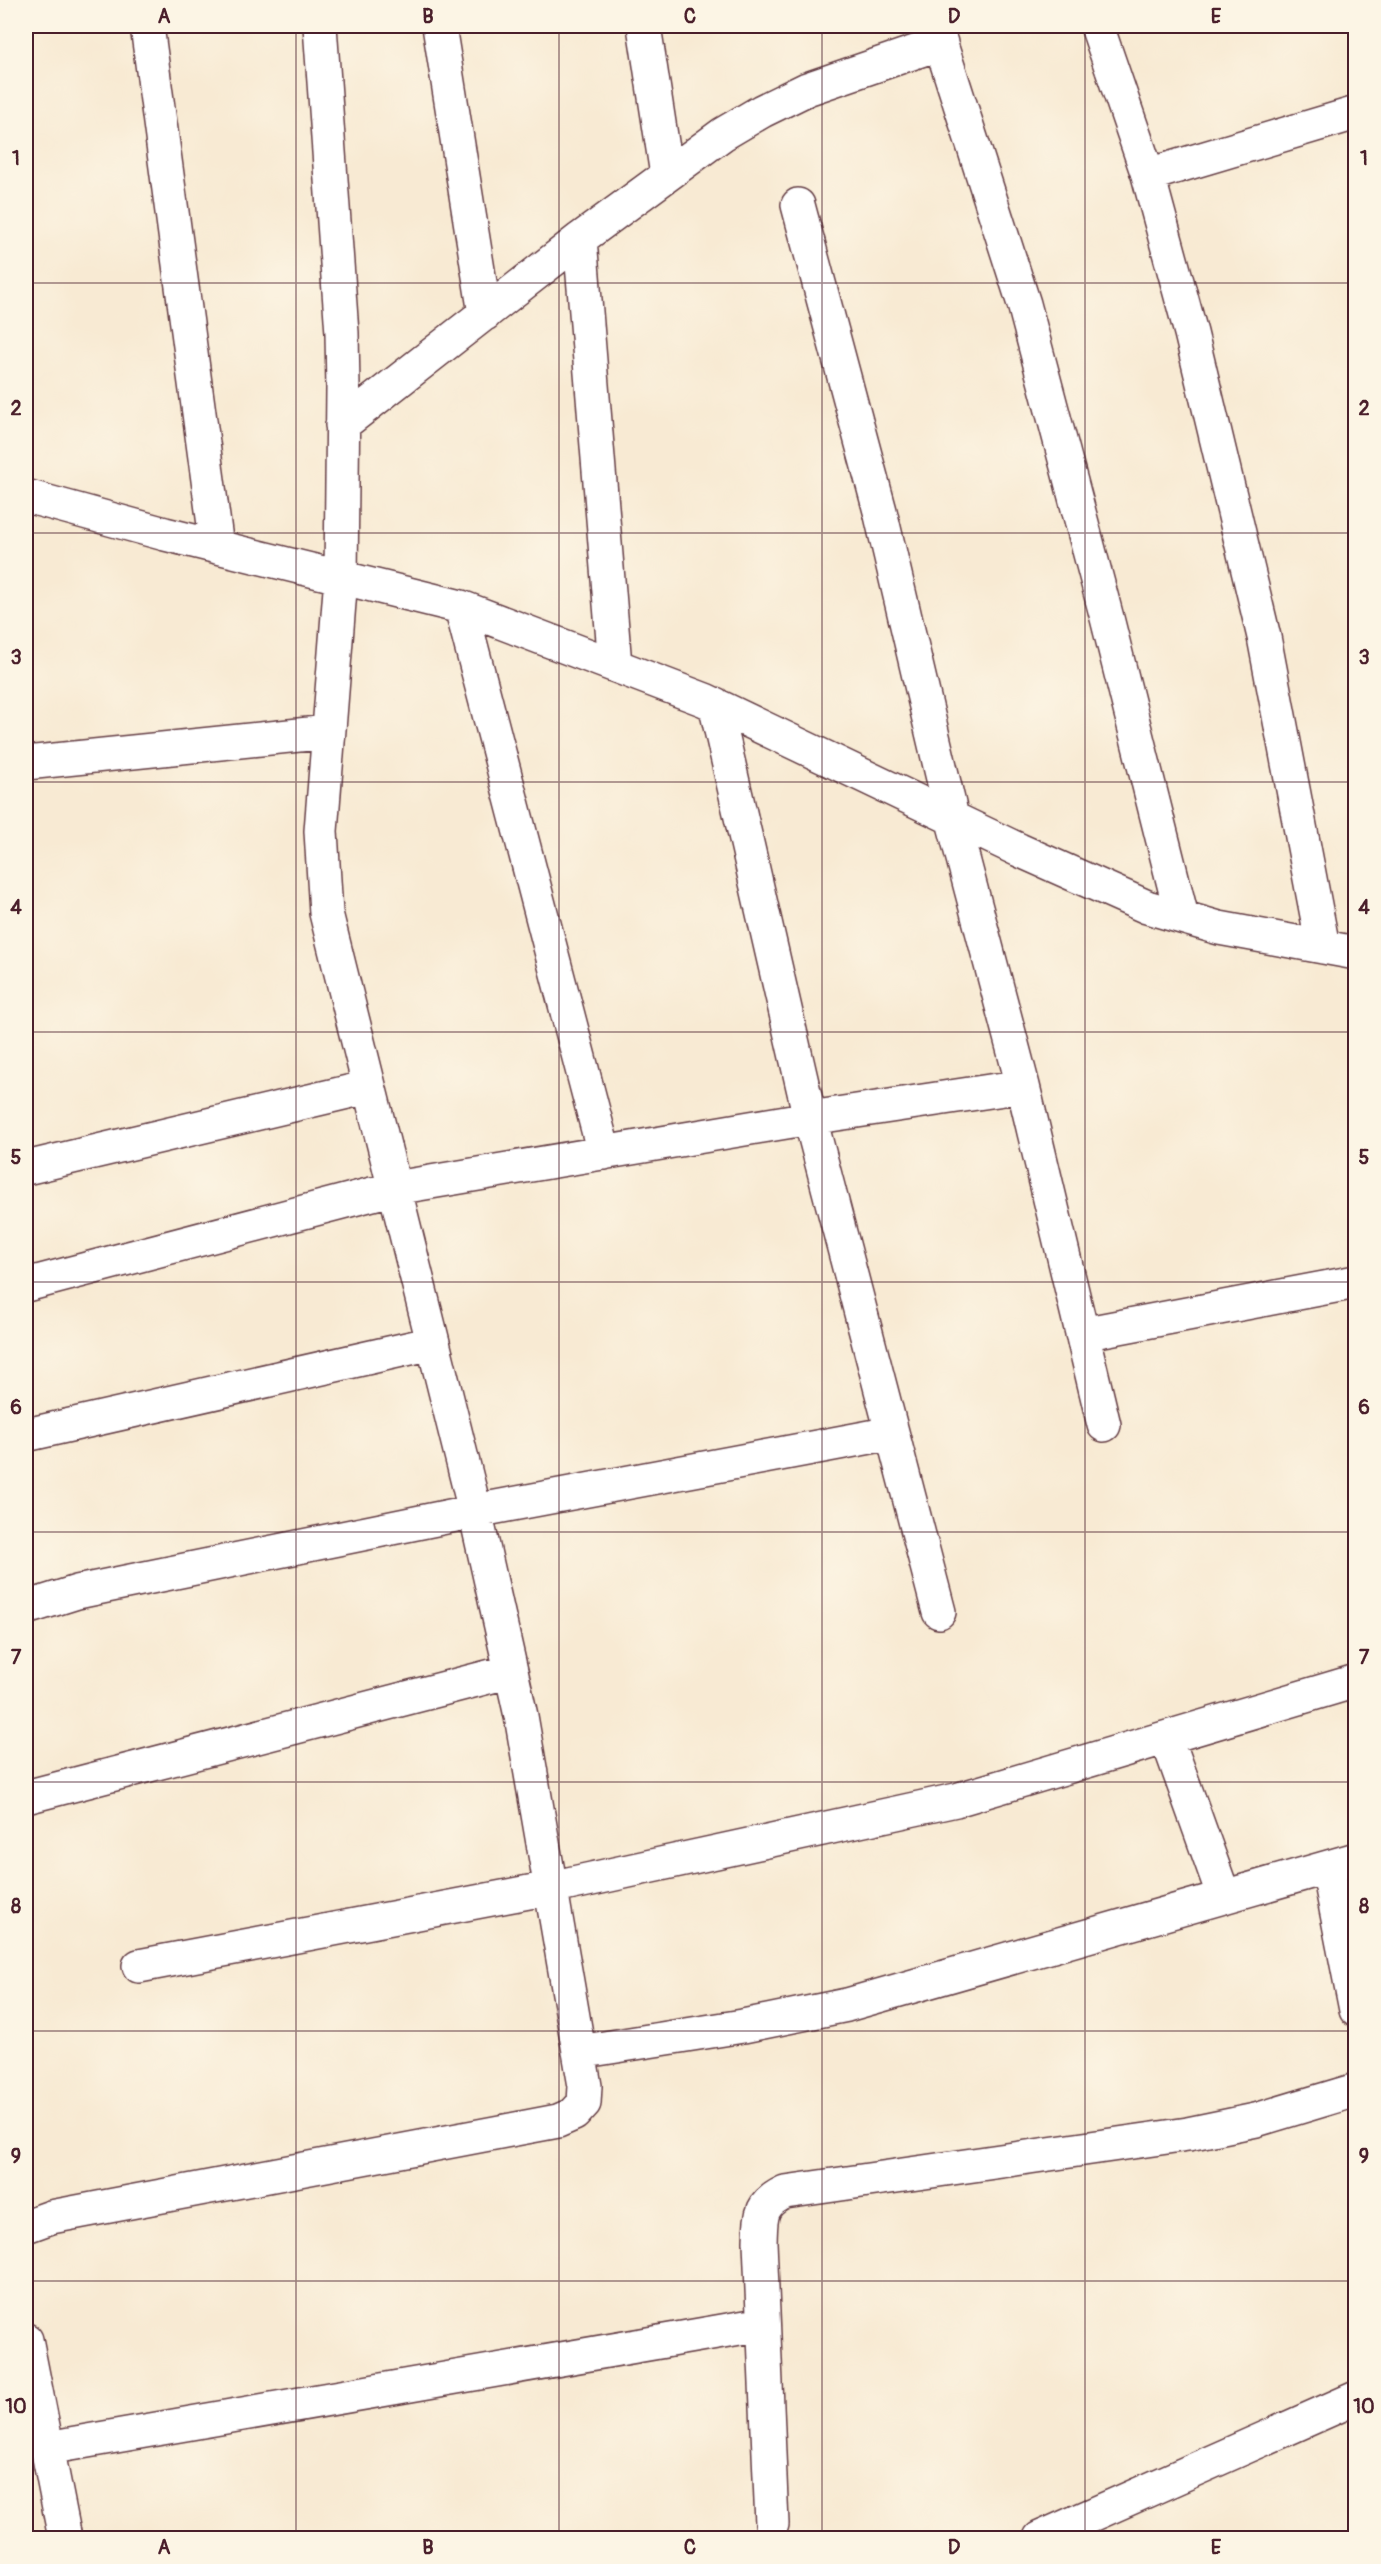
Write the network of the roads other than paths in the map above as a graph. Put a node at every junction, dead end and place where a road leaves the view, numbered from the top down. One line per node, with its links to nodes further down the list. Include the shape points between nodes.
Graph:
1 (147, 26): 15 (street)
2 (320, 26): 13 (street, via 342,333)
3 (439, 26): 12 (street)
4 (644, 26): 8 (street)
5 (1096, 26): 9 (street)
6 (938, 34): 8 (street, via 762,111); 23 (street, via 1024,304)
7 (1356, 113): 9 (street)
8 (667, 175): 11 (street)
9 (1148, 175): 24 (street, via 1191,333 1264,637)
10 (798, 205): 22 (street, via 880,511)
11 (580, 239): 12 (street); 18 (street)
12 (485, 314): 13 (street)
13 (342, 425): 16 (street)
14 (26, 496): 15 (street)
15 (217, 547): 16 (street)
16 (341, 577): 17 (street); 20 (street)
17 (461, 607): 18 (street); 29 (street)
18 (615, 665): 19 (street)
19 (715, 704): 22 (street); 28 (street)
20 (328, 732): 21 (street); 27 (street, via 321,831 326,913)
21 (26, 764)
22 (952, 818): 23 (street, via 1147,907); 26 (street)
23 (1182, 917): 24 (street, via 1219,928)
24 (1323, 947): 25 (street)
25 (1356, 953)
26 (1023, 1086): 28 (street); 34 (street)
27 (369, 1087): 30 (street); 31 (street)
28 (810, 1118): 29 (street); 37 (street)
29 (604, 1153): 31 (street)
30 (26, 1168)
31 (395, 1188): 33 (street); 35 (street)
32 (1356, 1282): 34 (street)
33 (26, 1285)
34 (1082, 1334): 36 (street)
35 (433, 1342): 38 (street); 39 (street)
36 (1104, 1425)
37 (892, 1433): 39 (street); 41 (street)
38 (26, 1435)
39 (475, 1511): 40 (street, via 77,1592); 42 (street)
40 (26, 1608)
41 (939, 1612)
42 (511, 1671): 45 (street); 47 (street)
43 (1356, 1681): 44 (street)
44 (1167, 1738): 47 (street, via 956,1800); 48 (street)
45 (26, 1797)
46 (1342, 1863): 48 (street); 50 (street)
47 (550, 1887): 49 (street); 51 (street)
48 (1224, 1897): 51 (street, via 847,2006)
49 (139, 1966)
50 (1356, 2010)
51 (579, 2052): 53 (street, via 584,2103 574,2114 558,2121 51,2217)
52 (1356, 2090): 54 (street, via 1256,2120 1188,2134 785,2192 771,2198 761,2217)
53 (26, 2225)
54 (763, 2324): 57 (street); 58 (street)
55 (26, 2340): 57 (street)
56 (1356, 2398): 60 (street)
57 (47, 2448): 59 (street)
58 (772, 2524)
59 (65, 2538)
60 (1040, 2538)

